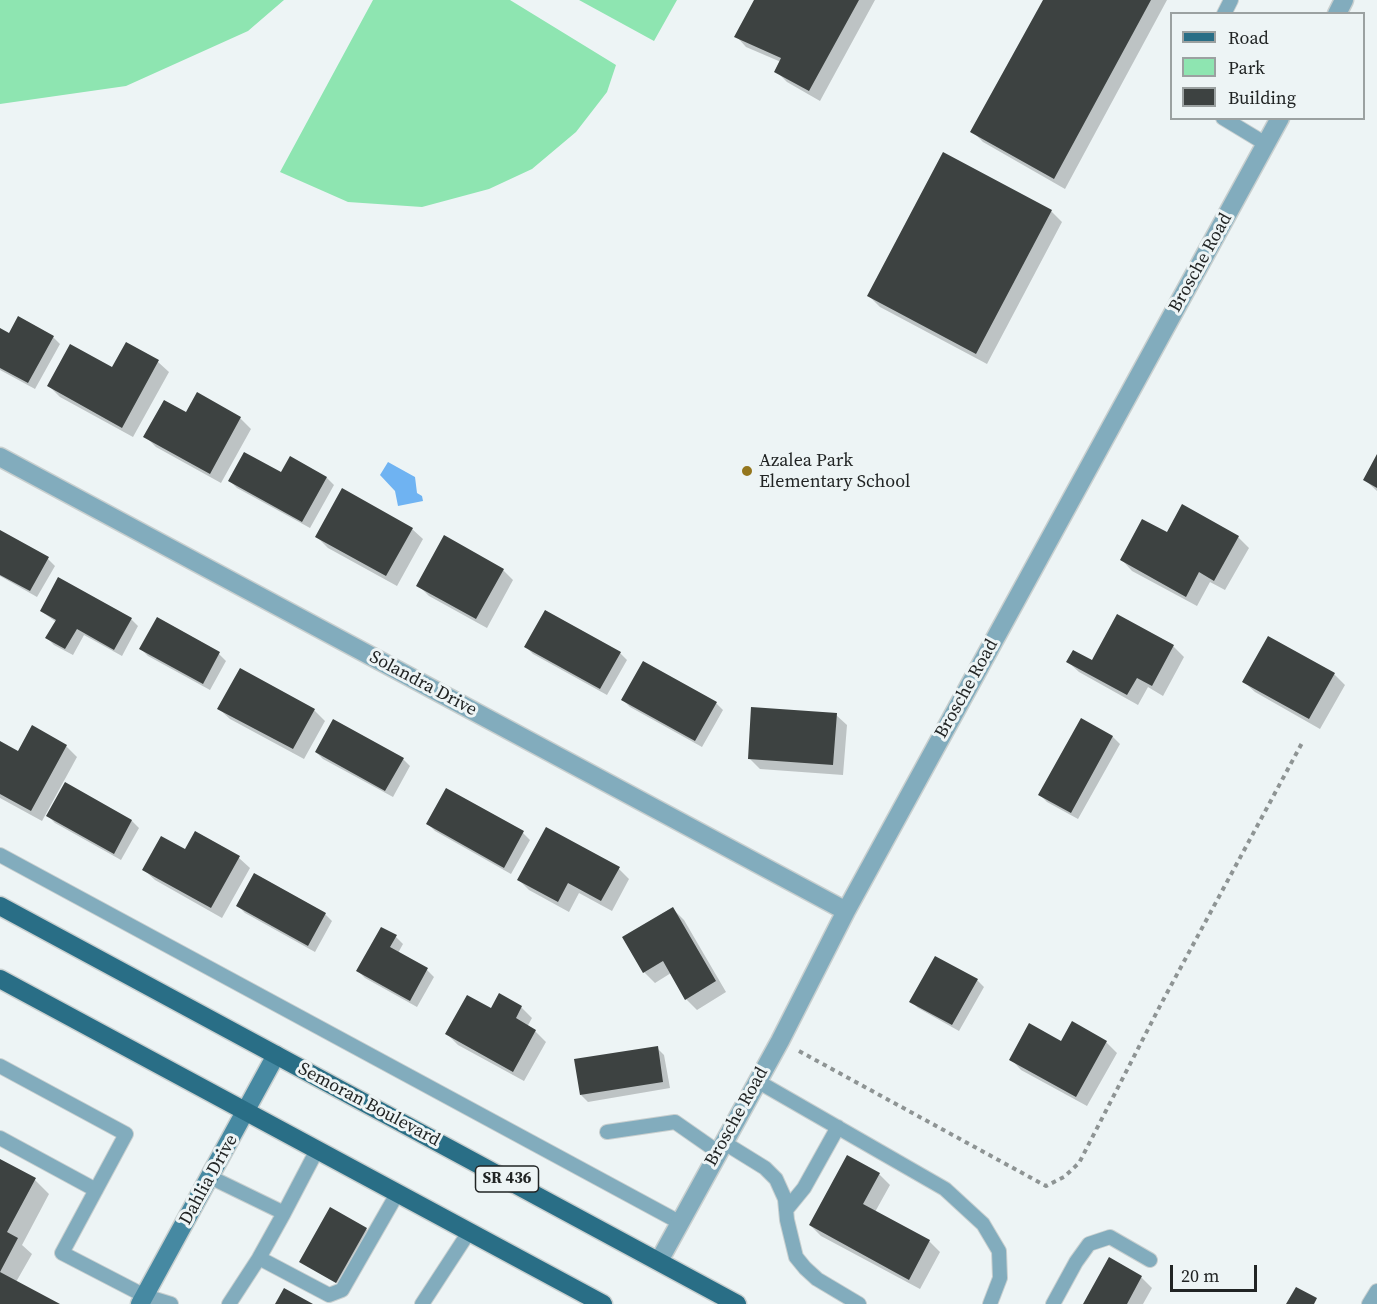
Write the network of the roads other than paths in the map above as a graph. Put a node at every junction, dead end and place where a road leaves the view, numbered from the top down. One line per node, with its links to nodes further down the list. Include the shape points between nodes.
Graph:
1 (1226, 120): 3 (lane)
2 (1279, 120): 3 (street, Brosche Road)
3 (1266, 144): 7 (street, Brosche Road)
4 (0, 457): 7 (street, Solandra Drive)
5 (0, 855): 23 (lane)
6 (0, 906): 9 (main road, Semoran Boulevard / SR 436)
7 (846, 911): 11 (street, Brosche Road)
8 (0, 979): 12 (main road)
9 (276, 1055): 12 (street, Dahlia Drive); 27 (main road, Semoran Boulevard / SR 436)
10 (0, 1066): 19 (lane, via 126,1134)
11 (757, 1081): 13 (lane); 16 (street, Brosche Road)
12 (246, 1112): 17 (main road); 18 (street, Dahlia Drive)
13 (838, 1128): 21 (lane, via 804,1188); 36 (lane, via 945,1189 983,1224 999,1251 1000,1278)
14 (607, 1132): 16 (lane, via 675,1122)
15 (0, 1138): 19 (lane)
16 (720, 1147): 21 (lane, via 765,1168 776,1179); 23 (street, Brosche Road)
17 (317, 1150): 20 (main road); 22 (lane)
18 (210, 1177): 22 (lane); 29 (street, Dahlia Drive)
19 (96, 1190): 29 (lane, via 62,1253)
20 (397, 1194): 24 (main road); 25 (lane, via 342,1290 329,1295)
21 (786, 1210): 35 (lane, via 796,1257 817,1280)
22 (284, 1213): 25 (lane)
23 (679, 1222): 27 (street, Brosche Road)
24 (469, 1232): 32 (lane); 33 (main road)
25 (258, 1258): 31 (lane)
26 (1150, 1260): 37 (lane, via 1110,1237 1089,1244)
27 (659, 1261): 34 (main road, Semoran Boulevard / SR 436)
28 (1377, 1291): 38 (lane)
29 (142, 1300): 30 (lane)
30 (171, 1304)
31 (229, 1304)
32 (422, 1304)
33 (603, 1304)
34 (737, 1304)
35 (859, 1304)
36 (990, 1304)
37 (1053, 1304)
38 (1369, 1304)

